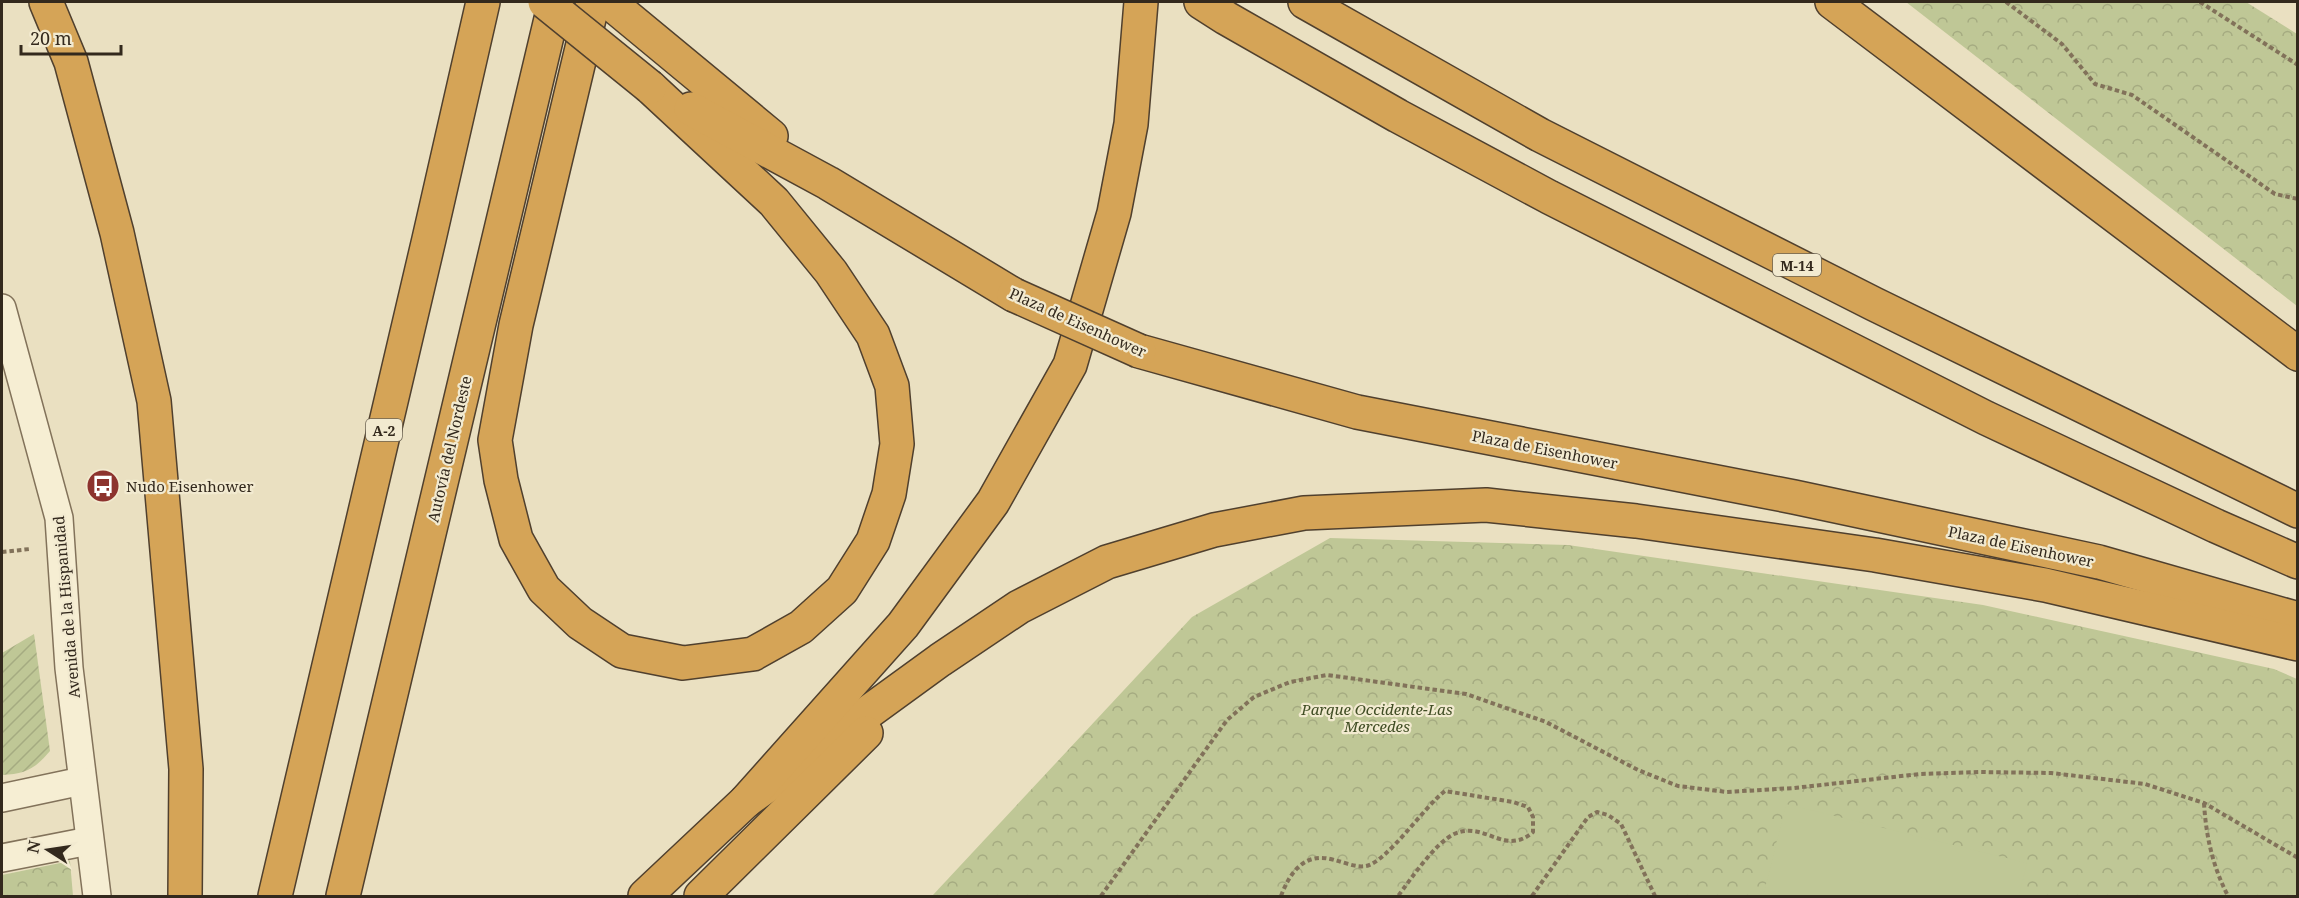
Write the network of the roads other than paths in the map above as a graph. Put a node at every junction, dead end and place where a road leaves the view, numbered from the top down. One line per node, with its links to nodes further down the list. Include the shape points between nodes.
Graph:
1 (46, 2): 26 (highway, via 71,62 117,233 154,400 186,769)
2 (483, 2): 27 (highway, A-2)
3 (545, 2): 11 (highway, Plaza de Eisenhower, bridge)
4 (555, 2): 28 (highway, Autovía del Nordeste)
5 (593, 2): 11 (highway, via 516,325 495,440 516,539 544,589 580,623 622,651 683,663 753,654 801,627 842,590 873,541 889,494 897,444 892,386 873,335 831,272 774,202)
6 (609, 2): 12 (highway, Plaza de Eisenhower)
7 (1141, 2): 22 (highway, via 1131,124 1114,213 1070,365 993,502 903,625)
8 (1305, 2): 15 (highway, M-14, via 1540,135)
9 (1832, 2): 14 (highway)
10 (1214, 10): 16 (highway, via 1549,197 1986,418)
11 (650, 87): 12 (highway, Plaza de Eisenhower)
12 (828, 183): 17 (highway, Plaza de Eisenhower, bridge, via 1014,296 1139,351 1357,412 1794,497 2099,562)
13 (2, 308): 20 (street, Avenida de la Hispanidad, via 60,518 69,668)
14 (2298, 354)
15 (2298, 511)
16 (2298, 562)
17 (2298, 620)
18 (2298, 644): 19 (highway, via 2045,585 1875,555 1636,521 1486,505 1304,513 1214,530 1107,562 1019,607)
19 (940, 660): 22 (highway); 30 (highway)
20 (82, 781): 21 (street); 23 (street, Avenida de la Hispanidad)
21 (2, 798)
22 (746, 801): 29 (highway)
23 (89, 841): 24 (street); 25 (street, Avenida de la Hispanidad)
24 (2, 858)
25 (97, 897)
26 (185, 897)
27 (275, 897)
28 (343, 897)
29 (645, 897)
30 (701, 897)

